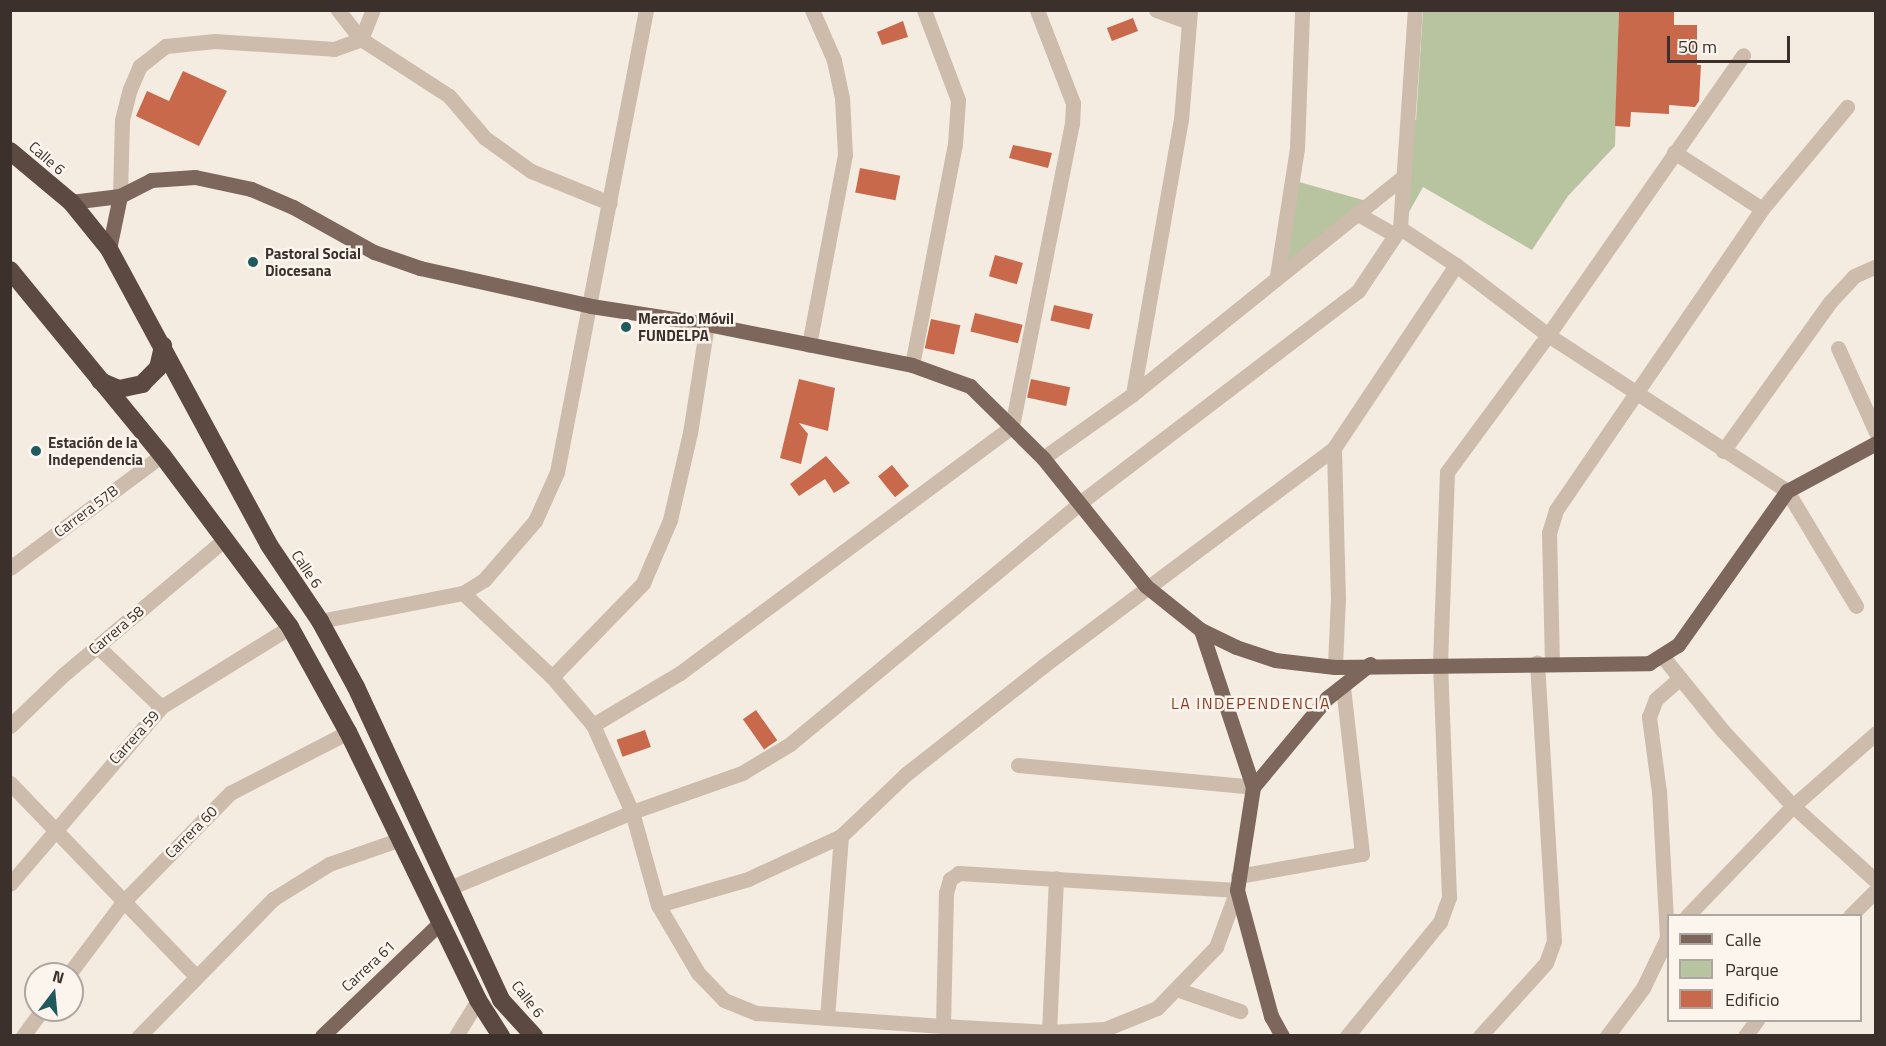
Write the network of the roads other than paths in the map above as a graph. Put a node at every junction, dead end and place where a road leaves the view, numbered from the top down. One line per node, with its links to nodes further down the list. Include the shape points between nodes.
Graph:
1 (338, 10): 11 (street)
2 (373, 10): 11 (street)
3 (646, 10): 19 (street)
4 (812, 10): 31 (street, via 834,60 842,98 845,155)
5 (924, 10): 34 (street, via 958,100 956,144)
6 (1037, 10): 38 (street, via 1071,94 1072,124)
7 (1156, 10): 10 (street)
8 (1302, 10): 27 (street, via 1297,149)
9 (1414, 10): 16 (street)
10 (1190, 16): 36 (street, via 1181,120)
11 (361, 39): 17 (street, via 334,49 215,41 166,46 140,66 129,89 122,120); 19 (street, via 449,96 485,138 531,171)
12 (1743, 55): 15 (street)
13 (1847, 107): 20 (street)
14 (10, 150): 18 (highway, Calle 6)
15 (1674, 152): 20 (street); 30 (street)
16 (1404, 176): 21 (street); 22 (street)
17 (120, 196): 18 (main road); 23 (main road); 28 (main road, via 151,180 195,177 251,189 293,207 374,252 420,268)
18 (71, 202): 23 (highway, Calle 6)
19 (610, 203): 28 (street)
20 (1762, 209): 37 (street)
21 (1356, 213): 22 (street); 27 (street)
22 (1397, 232): 24 (street); 46 (street, via 1358,291)
23 (109, 249): 32 (highway, Calle 6)
24 (1456, 265): 30 (street); 41 (street)
25 (1875, 266): 42 (street, via 1854,276 1830,302)
26 (10, 270): 35 (highway)
27 (1277, 276): 36 (street)
28 (591, 306): 29 (main road); 50 (street, via 557,472 535,521 484,580)
29 (707, 324): 31 (main road); 61 (street, via 690,433 670,520 643,583)
30 (1548, 335): 37 (street); 57 (street, via 1447,472)
31 (809, 345): 34 (main road)
32 (164, 346): 35 (highway, via 158,368 142,384 119,389); 52 (highway, Calle 6, via 269,546)
33 (1838, 348): 39 (street)
34 (912, 365): 38 (main road, via 970,386)
35 (98, 380): 43 (highway)
36 (1133, 394): 44 (street)
37 (1637, 394): 42 (street); 58 (street, via 1556,510 1549,533)
38 (1012, 426): 44 (main road); 65 (street, via 680,673)
39 (1875, 432)
40 (1875, 443): 45 (main road)
41 (1334, 448): 49 (street); 60 (street, via 1338,597)
42 (1723, 451): 45 (street)
43 (162, 455): 47 (highway); 48 (street, Carrera 57B)
44 (1042, 459): 46 (main road)
45 (1787, 491): 51 (street); 56 (main road, via 1678,645)
46 (1081, 502): 49 (main road); 73 (street, via 790,744 742,772)
47 (225, 539): 53 (highway); 55 (street, Carrera 58)
48 (10, 568)
49 (1146, 586): 54 (main road); 75 (street, via 906,774)
50 (462, 593): 52 (street); 61 (street)
51 (1856, 606)
52 (320, 621): 81 (highway, Calle 6, via 356,687)
53 (291, 627): 64 (street, Carrera 59); 67 (highway)
54 (1201, 630): 60 (main road, via 1275,660); 71 (main road)
55 (97, 646): 64 (street); 66 (street, Carrera 58)
56 (1663, 657): 58 (main road, via 1631,666); 62 (street)
57 (1440, 663): 58 (main road); 59 (main road); 107 (street, via 1449,897 1440,922)
58 (1545, 663): 108 (street, via 1552,947 1546,963)
59 (1370, 664): 60 (main road); 63 (main road)
60 (1335, 667)
61 (552, 677): 65 (street)
62 (1680, 678): 72 (street); 87 (street, via 1656,699 1649,717 1659,792)
63 (1343, 686): 71 (main road, via 1327,698); 79 (street, via 1362,854)
64 (161, 707): 74 (street, Carrera 59)
65 (593, 725): 73 (street)
66 (10, 726)
67 (348, 732): 76 (highway); 83 (street, Carrera 60, via 230,793)
68 (1875, 733): 72 (street)
69 (1018, 765): 71 (street)
70 (10, 783): 74 (street)
71 (1252, 787): 79 (main road)
72 (1793, 806): 78 (street); 85 (street)
73 (632, 812): 81 (street); 84 (street)
74 (54, 829): 80 (street, Carrera 59); 83 (street)
75 (840, 836): 84 (street, via 748,879); 95 (street)
76 (398, 840): 88 (highway); 91 (street, via 329,864 273,899)
77 (1056, 878): 79 (street); 98 (street, via 959,873 950,879 946,893); 99 (street)
78 (1875, 881)
79 (1237, 883): 92 (street, via 1216,947); 106 (main road, via 1271,1016)
80 (10, 884)
81 (447, 889): 105 (highway, Calle 6, via 501,1000)
82 (1875, 891): 86 (street)
83 (123, 903): 90 (street, Carrera 60); 91 (street)
84 (658, 905): 95 (street, via 698,973 724,1000 757,1013)
85 (1688, 914)
86 (1851, 914)
87 (1667, 921)
88 (440, 923): 93 (highway); 102 (main road, Carrera 61)
89 (1667, 939): 109 (street, via 1643,988)
90 (78, 962)
91 (197, 977): 101 (street)
92 (1176, 989): 94 (street); 99 (street, via 1157,1008 1105,1029)
93 (478, 1000): 103 (street); 104 (highway)
94 (1240, 1011)
95 (827, 1018): 98 (street)
96 (33, 1022): 100 (street)
97 (1755, 1022): 110 (street)
98 (943, 1026): 99 (street)
99 (1048, 1032)
100 (23, 1035)
101 (139, 1035)
102 (322, 1035)
103 (456, 1035)
104 (501, 1035)
105 (534, 1035)
106 (1282, 1035)
107 (1347, 1035)
108 (1480, 1035)
109 (1607, 1035)
110 (1745, 1035)

